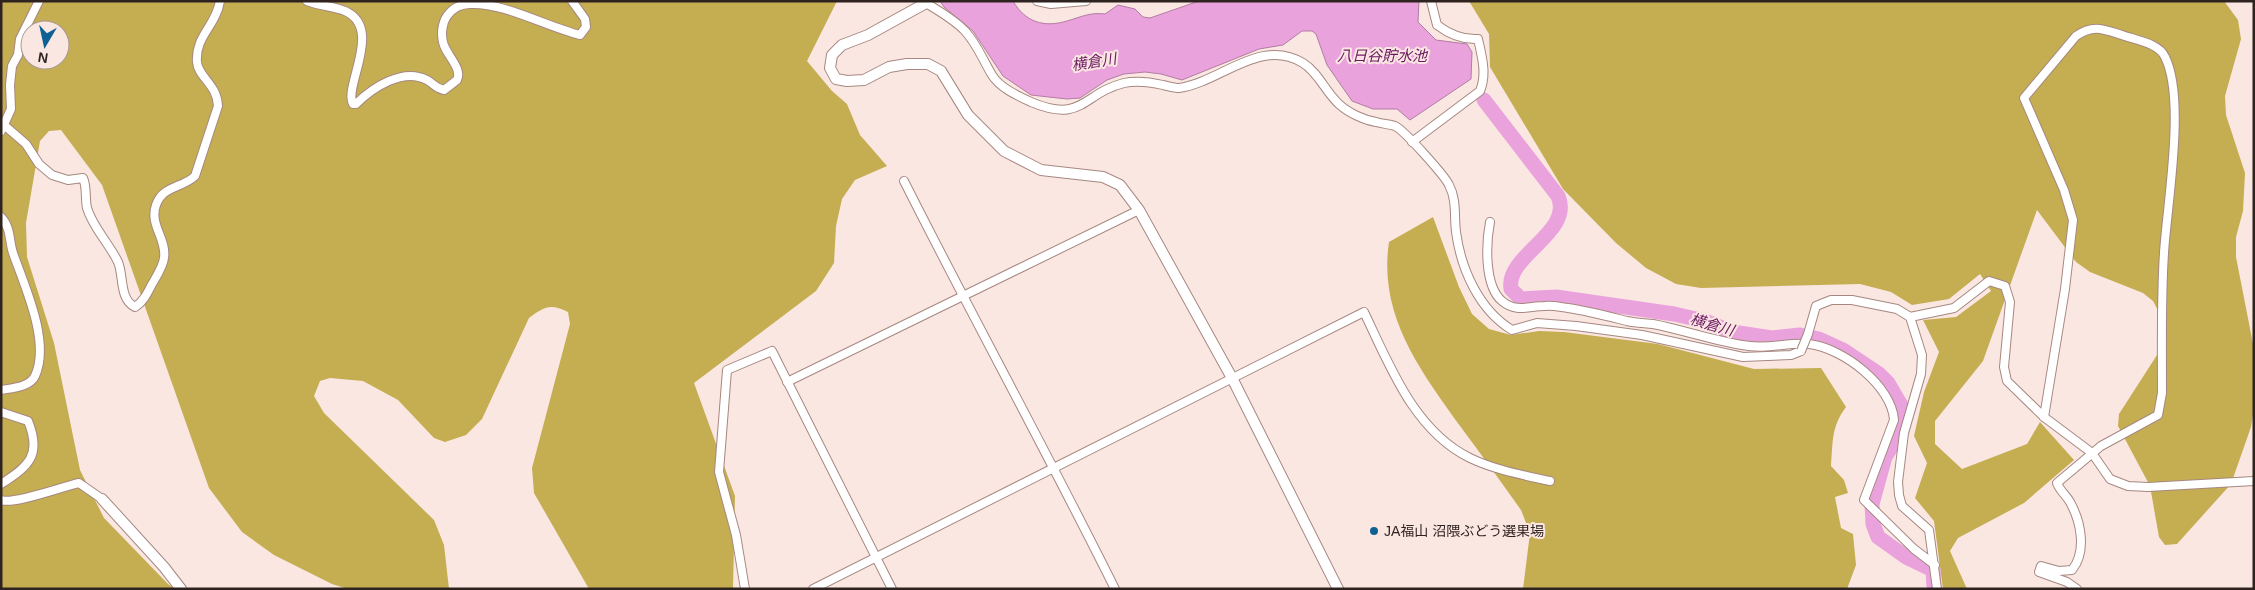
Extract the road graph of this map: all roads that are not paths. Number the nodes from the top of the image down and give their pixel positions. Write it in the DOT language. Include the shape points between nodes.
graph roads {
  1 [pos="39,1"];
  2 [pos="220,1"];
  3 [pos="307,1"];
  4 [pos="572,1"];
  5 [pos="1037,1"];
  6 [pos="1086,1"];
  7 [pos="1431,1"];
  8 [pos="925,2"];
  9 [pos="1055,3"];
  10 [pos="3,128"];
  11 [pos="1412,142"];
  12 [pos="904,181"];
  13 [pos="1139,210"];
  14 [pos="1,217"];
  15 [pos="1490,222"];
  16 [pos="961,295"];
  17 [pos="1910,317"];
  18 [pos="1232,378"];
  19 [pos="787,382"];
  20 [pos="1,390"];
  21 [pos="1,412"];
  22 [pos="2044,417"];
  23 [pos="2092,453"];
  24 [pos="1054,466"];
  25 [pos="1550,481"];
  26 [pos="2254,482"];
  27 [pos="1,484"];
  28 [pos="102,498"];
  29 [pos="1,500"];
  30 [pos="876,558"];
  31 [pos="1935,565"];
  32 [pos="181,589"];
  33 [pos="746,589"];
  34 [pos="813,589"];
  35 [pos="892,589"];
  36 [pos="1116,589"];
  37 [pos="1338,589"];
  38 [pos="1937,589"];
  39 [pos="2077,589"];
  1 -- 10 [label="street" via="20,39 18,55 12,66 11,109"];
  2 -- 10 [label="street" via="214,21 197,46 197,63 218,96 218,106 196,176 168,189 156,204 154,224 164,257 141,303 135,306 126,297 118,262 88,210 83,178 68,180 52,175 39,164 26,144"];
  3 -- 4 [label="street" via="345,11 355,19 362,46 350,100 356,104 394,79 416,77 444,90 457,80 458,72 442,40 445,19 452,10 469,4 486,5 580,35 586,26 585,18"];
  5 -- 9 [label="street"];
  6 -- 9 [label="street"];
  7 -- 11 [label="street" via="1437,25 1467,40 1478,39 1484,64 1483,83 1480,91"];
  8 -- 11 [label="street" via="964,29 1000,84 1032,102 1061,111 1074,109 1122,83 1147,81 1178,88 1251,59 1276,53 1304,64 1341,106 1358,116 1398,127"];
  8 -- 13 [label="street" via="868,35 842,45 832,56 830,68 836,79 847,82 864,80 889,67 928,64 941,71 968,115 1004,151 1041,170 1103,177 1120,185"];
  11 -- 17 [label="street, bridge" via="1449,184 1462,264 1485,306 1512,330 1537,323 1576,326 1642,335 1743,357 1791,355 1801,351 1816,306 1824,301 1852,300 1897,309"];
  12 -- 16 [label="street"];
  13 -- 16 [label="street"];
  13 -- 18 [label="street"];
  14 -- 20 [label="street" via="6,222 12,252 30,296 39,355 35,376 27,384"];
  15 -- 31 [label="street" via="1488,273 1496,296 1516,309 1546,305 1570,308 1743,346 1766,348 1794,343 1813,344 1865,370 1893,407 1894,420 1864,500"];
  16 -- 19 [label="street"];
  16 -- 24 [label="street"];
  17 -- 22 [label="street" via="1954,308 1989,281 2006,286 2010,302 2004,367 2007,380"];
  17 -- 31 [label="street" via="1922,355 1921,374 1904,433 1899,495 1902,506 1929,530"];
  18 -- 24 [label="street"];
  18 -- 25 [label="street" via="1364,312 1390,366 1415,409 1432,430 1452,447 1491,467"];
  18 -- 37 [label="street"];
  19 -- 30 [label="street"];
  19 -- 33 [label="street" via="772,351 727,370 719,472"];
  21 -- 27 [label="street" via="28,421 34,436 34,449 27,464"];
  22 -- 23 [label="street"];
  22 -- 23 [label="street" via="2073,220 2064,190 2024,98 2076,36 2094,28 2161,50 2169,68 2174,132 2164,253 2160,410 2158,415"];
  23 -- 26 [label="street" via="2110,479 2128,486"];
  23 -- 39 [label="street" via="2057,483 2077,519 2079,562 2072,570 2058,571 2041,566 2039,572"];
  24 -- 30 [label="street"];
  24 -- 36 [label="street"];
  28 -- 29 [label="street" via="79,484 11,502"];
  28 -- 32 [label="street"];
  30 -- 34 [label="street"];
  30 -- 35 [label="street"];
  31 -- 38 [label="street"];
}
